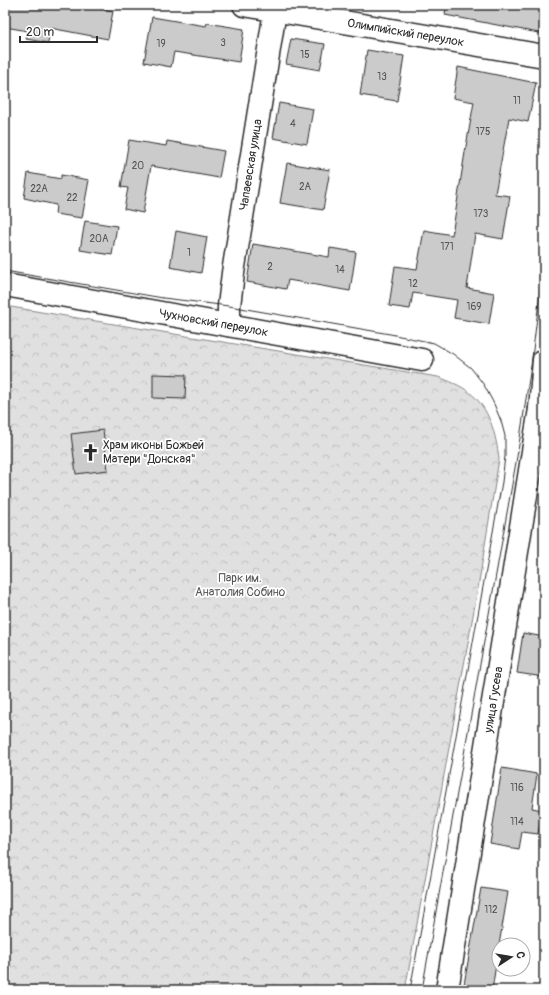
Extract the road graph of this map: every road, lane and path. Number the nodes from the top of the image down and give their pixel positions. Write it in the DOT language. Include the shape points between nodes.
graph roads {
  1 [pos="244,5"];
  2 [pos="276,8"];
  3 [pos="544,56"];
  4 [pos="5,285"];
  5 [pos="229,325"];
  6 [pos="422,360"];
  7 [pos="544,367"];
  8 [pos="542,405"];
  9 [pos="446,990"];
  1 -- 2 [label="street, Олимпийский переулок"];
  2 -- 3 [label="street, Олимпийский переулок"];
  2 -- 5 [label="street, Чапаевская улица" via="233,273"];
  4 -- 5 [label="street, Чухновский переулок"];
  5 -- 6 [label="street, Чухновский переулок"];
  7 -- 8 [label="street, улица Гусева"];
  8 -- 9 [label="street, улица Гусева"];
}
